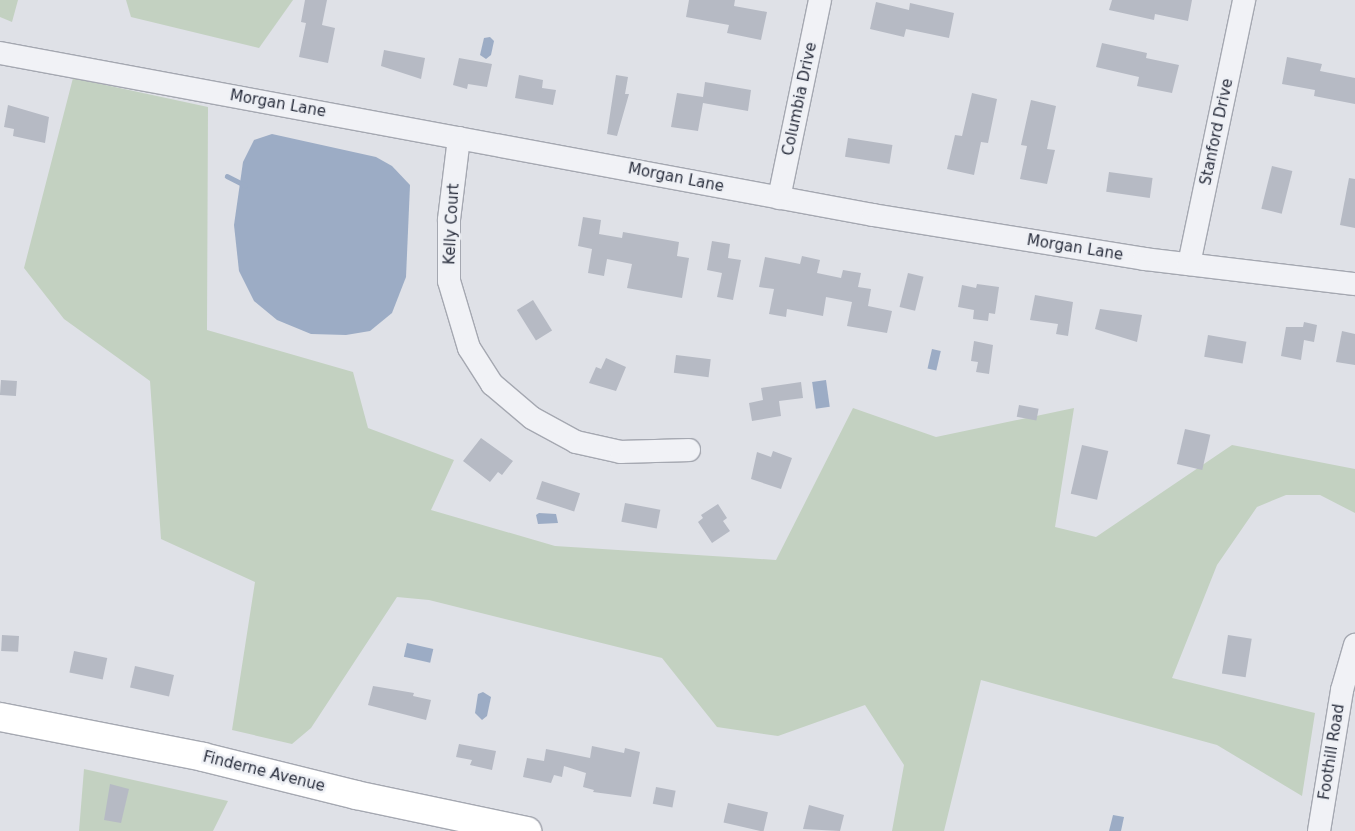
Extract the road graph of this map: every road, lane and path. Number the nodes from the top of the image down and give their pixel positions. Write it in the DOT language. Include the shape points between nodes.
graph roads {
  1 [pos="820,0"];
  2 [pos="1244,0"];
  3 [pos="0,53"];
  4 [pos="459,138"];
  5 [pos="779,198"];
  6 [pos="1189,264"];
  7 [pos="1355,284"];
  8 [pos="689,450"];
  9 [pos="1355,645"];
  10 [pos="0,717"];
  11 [pos="471,825"];
  12 [pos="527,831"];
  13 [pos="1319,831"];
  1 -- 5 [label="street, Columbia Drive"];
  2 -- 6 [label="street, Stanford Drive"];
  3 -- 4 [label="street, Morgan Lane"];
  4 -- 5 [label="street, Morgan Lane"];
  4 -- 8 [label="street, Kelly Court" via="449,220 449,281 469,348 492,384 532,418 576,442 621,452"];
  5 -- 6 [label="street, Morgan Lane"];
  6 -- 7 [label="street, Morgan Lane"];
  9 -- 13 [label="street, Foothill Road" via="1342,690"];
  10 -- 11 [label="main road, Finderne Avenue" via="238,765"];
  11 -- 12 [label="main road, Finderne Avenue"];
}
